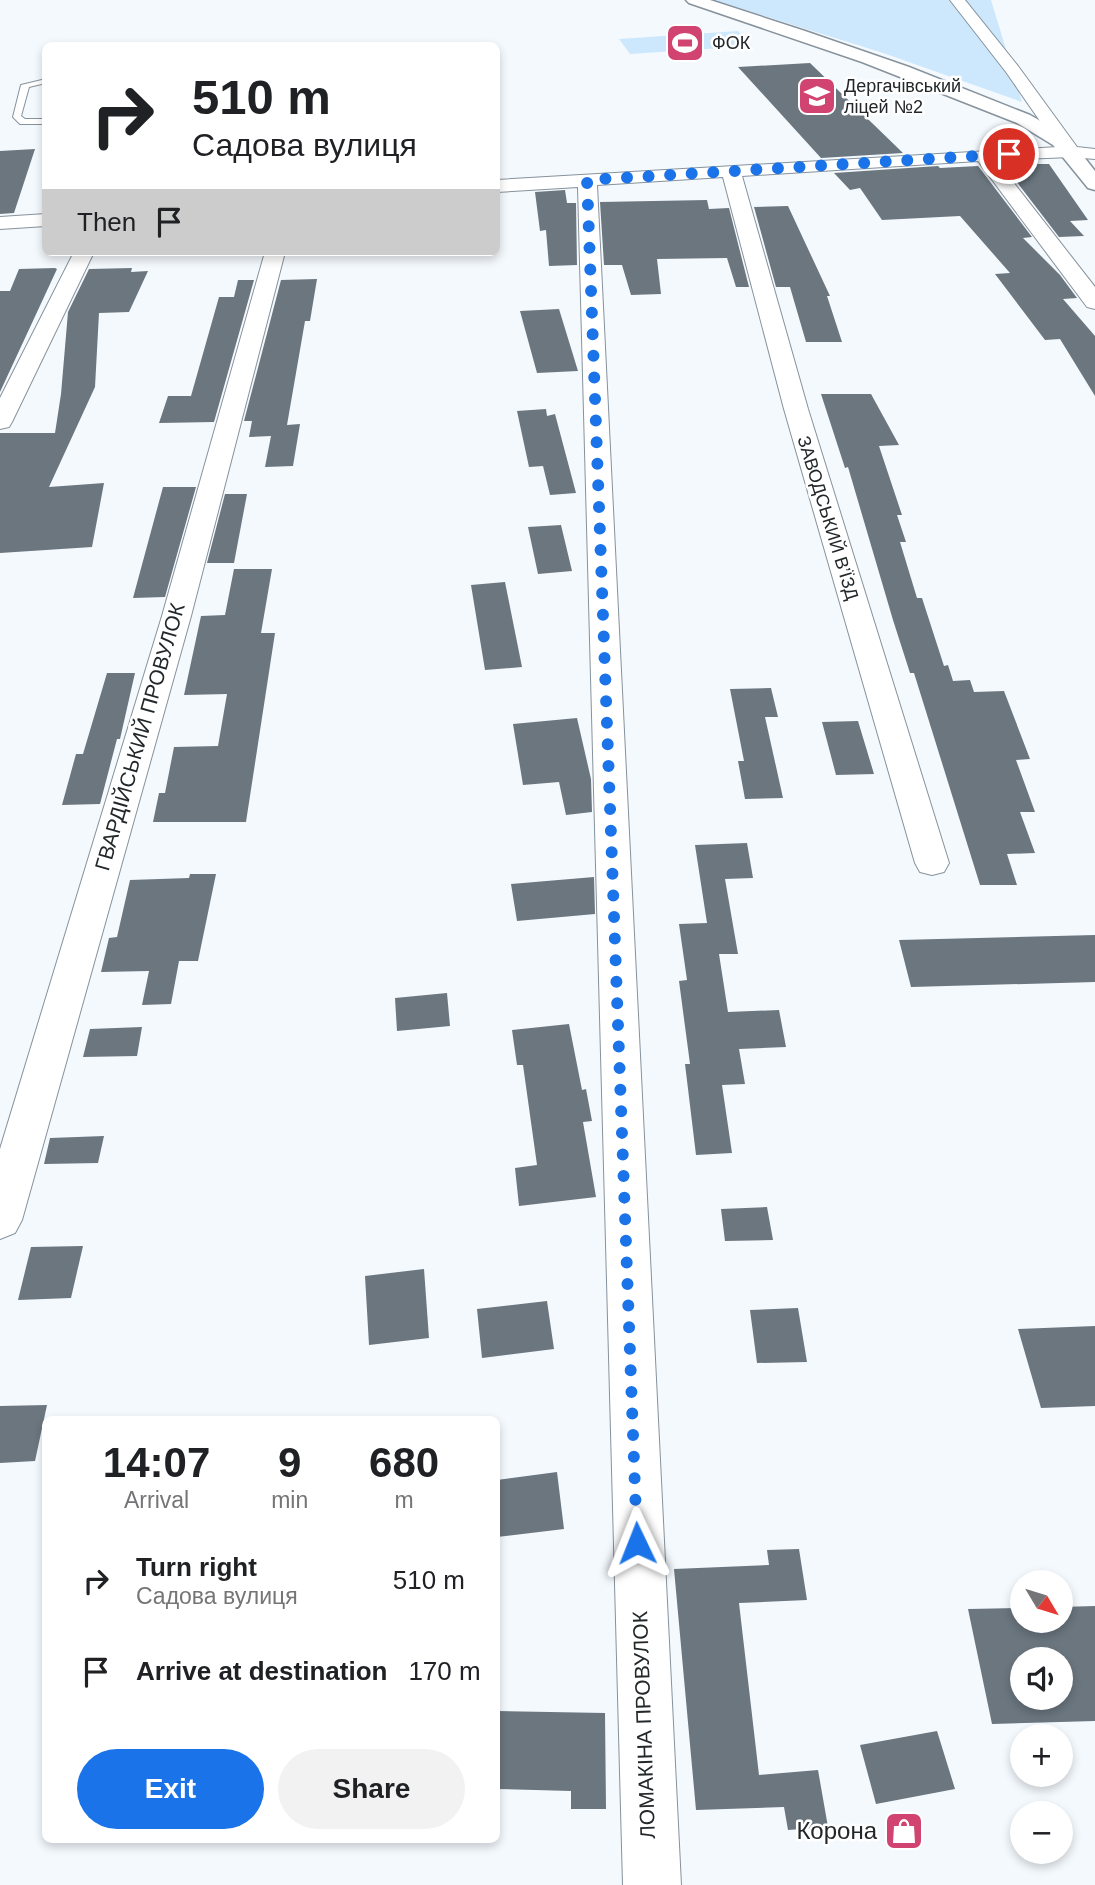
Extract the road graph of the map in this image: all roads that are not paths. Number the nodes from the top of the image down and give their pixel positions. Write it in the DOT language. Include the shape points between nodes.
graph roads {
  1 [pos="694,0"];
  2 [pos="957,0"];
  3 [pos="42,82"];
  4 [pos="42,121"];
  5 [pos="1071,152"];
  6 [pos="1095,154"];
  7 [pos="983,155"];
  8 [pos="731,171"];
  9 [pos="587,180"];
  10 [pos="1095,184"];
  11 [pos="500,186"];
  12 [pos="42,220"];
  13 [pos="0,223"];
  14 [pos="82,256"];
  15 [pos="274,256"];
  16 [pos="1095,302"];
  17 [pos="0,422"];
  18 [pos="932,863"];
  19 [pos="0,1220"];
  20 [pos="652,1885"];
  1 -- 5 [label="street" via="926,79 1032,124"];
  2 -- 5 [label="street"];
  3 -- 4 [label="lane" via="25,85 18,117 23,122"];
  5 -- 6 [label="street"];
  5 -- 7 [label="street"];
  5 -- 10 [label="street"];
  7 -- 8 [label="street"];
  7 -- 16 [label="street"];
  8 -- 9 [label="street"];
  8 -- 18 [label="street, ЗАВОДСЬКИЙ В’ЇЗД" via="796,409"];
  9 -- 11 [label="street"];
  9 -- 20 [label="street, ЛОМАКІНА ПРОВУЛОК"];
  12 -- 13 [label="street"];
  14 -- 17 [label="street"];
  15 -- 19 [label="street, ГВАРДІЙСЬКИЙ ПРОВУЛОК" via="195,547"];
}
